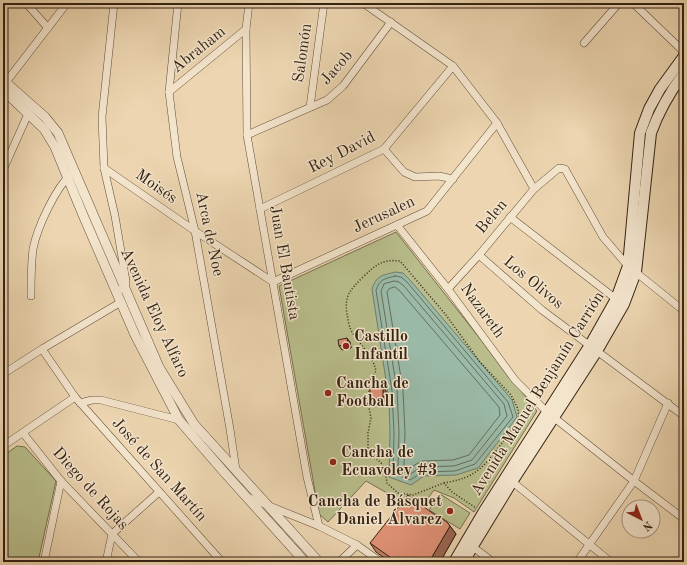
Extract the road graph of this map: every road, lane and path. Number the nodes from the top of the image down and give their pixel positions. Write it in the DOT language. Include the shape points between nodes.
graph roads {
  1 [pos="26,3"];
  2 [pos="68,3"];
  3 [pos="114,3"];
  4 [pos="178,3"];
  5 [pos="249,3"];
  6 [pos="324,3"];
  7 [pos="363,3"];
  8 [pos="620,3"];
  9 [pos="633,3"];
  10 [pos="391,22"];
  11 [pos="48,28"];
  12 [pos="246,29"];
  13 [pos="584,43"];
  14 [pos="684,52"];
  15 [pos="684,56"];
  16 [pos="453,66"];
  17 [pos="684,73"];
  18 [pos="4,85"];
  19 [pos="169,92"];
  20 [pos="310,107"];
  21 [pos="28,114"];
  22 [pos="497,123"];
  23 [pos="247,135"];
  24 [pos="384,149"];
  25 [pos="104,168"];
  26 [pos="3,170"];
  27 [pos="71,174"];
  28 [pos="453,179"];
  29 [pos="534,189"];
  30 [pos="260,209"];
  31 [pos="510,217"];
  32 [pos="397,225"];
  33 [pos="195,231"];
  34 [pos="479,255"];
  35 [pos="632,269"];
  36 [pos="273,282"];
  37 [pos="120,289"];
  38 [pos="448,289"];
  39 [pos="31,296"];
  40 [pos="616,299"];
  41 [pos="121,302"];
  42 [pos="684,312"];
  43 [pos="593,348"];
  44 [pos="42,349"];
  45 [pos="3,374"];
  46 [pos="75,397"];
  47 [pos="80,403"];
  48 [pos="668,403"];
  49 [pos="551,415"];
  50 [pos="684,416"];
  51 [pos="179,420"];
  52 [pos="23,433"];
  53 [pos="3,446"];
  54 [pos="236,470"];
  55 [pos="509,479"];
  56 [pos="61,481"];
  57 [pos="634,482"];
  58 [pos="444,483"];
  59 [pos="159,492"];
  60 [pos="247,497"];
  61 [pos="266,504"];
  62 [pos="484,511"];
  63 [pos="684,519"];
  64 [pos="318,526"];
  65 [pos="112,534"];
  66 [pos="469,544"];
  67 [pos="590,544"];
  68 [pos="357,545"];
  69 [pos="44,562"];
  70 [pos="106,562"];
  71 [pos="138,562"];
  72 [pos="222,562"];
  73 [pos="305,562"];
  74 [pos="319,562"];
  75 [pos="339,562"];
  76 [pos="381,562"];
  77 [pos="454,562"];
  78 [pos="464,562"];
  79 [pos="493,562"];
  80 [pos="577,562"];
  81 [pos="611,562"];
  1 -- 11 [label="street"];
  2 -- 11 [label="street"];
  3 -- 25 [label="street" via="102,117"];
  4 -- 19 [label="street, Arca de Noe"];
  5 -- 12 [label="street, Juan El Bautista"];
  6 -- 20 [label="street, Salomón"];
  7 -- 10 [label="street"];
  8 -- 13 [label="street"];
  9 -- 14 [label="street"];
  10 -- 16 [label="street"];
  10 -- 20 [label="street, Jacob" via="343,86 327,100"];
  11 -- 18 [label="street"];
  12 -- 19 [label="street, Abraham"];
  12 -- 23 [label="street, Juan El Bautista"];
  15 -- 35 [label="main road, Avenida Manuel Benjamín Carrión" via="660,89 640,133"];
  16 -- 22 [label="street"];
  16 -- 24 [label="street, Rey David"];
  17 -- 35 [label="main road, Avenida Manuel Benjamín Carrión" via="668,95 651,133"];
  18 -- 21 [label="street, Avenida Eloy Alfaro"];
  18 -- 27 [label="street, Avenida Eloy Alfaro" via="46,117 58,133"];
  19 -- 33 [label="street, Arca de Noe" via="177,157"];
  20 -- 23 [label="street, Jacob"];
  21 -- 26 [label="street"];
  21 -- 27 [label="street, Avenida Eloy Alfaro" via="44,129"];
  22 -- 28 [label="street, Jerusalen"];
  22 -- 29 [label="street"];
  23 -- 30 [label="street, Juan El Bautista"];
  24 -- 28 [label="street" via="404,172 415,177 439,176"];
  24 -- 30 [label="street, Rey David"];
  25 -- 33 [label="street, Moisés"];
  25 -- 37 [label="street" via="126,281 126,285"];
  27 -- 37 [label="street, Avenida Eloy Alfaro" via="83,215"];
  27 -- 39 [label="street" via="58,190 38,233 32,265"];
  28 -- 32 [label="street, Jerusalen" via="427,211"];
  29 -- 31 [label="street, Belen"];
  29 -- 35 [label="street, Belen" via="559,168 565,169 603,237"];
  30 -- 36 [label="street, Juan El Bautista"];
  31 -- 34 [label="street, Belen"];
  31 -- 40 [label="street"];
  32 -- 36 [label="street, Jerusalen"];
  32 -- 38 [label="street, Nazareth"];
  33 -- 36 [label="street, Moisés"];
  33 -- 54 [label="street, Arca de Noe"];
  34 -- 38 [label="street, Belen"];
  34 -- 43 [label="street, Los Olivos" via="542,310"];
  35 -- 40 [label="main road, Avenida Manuel Benjamín Carrión"];
  35 -- 42 [label="street"];
  35 -- 43 [label="main road, Avenida Manuel Benjamín Carrión" via="624,304"];
  36 -- 64 [label="street, Juan El Bautista"];
  37 -- 41 [label="street, Avenida Eloy Alfaro"];
  37 -- 54 [label="street, Avenida Eloy Alfaro" via="160,367 194,424"];
  38 -- 49 [label="street, Nazareth" via="515,380"];
  40 -- 43 [label="main road, Avenida Manuel Benjamín Carrión"];
  41 -- 44 [label="street"];
  41 -- 51 [label="street, Avenida Eloy Alfaro" via="135,336"];
  43 -- 48 [label="street, Los Olivos"];
  43 -- 49 [label="main road, Avenida Manuel Benjamín Carrión"];
  44 -- 45 [label="street"];
  44 -- 46 [label="street, José de San Martín"];
  46 -- 47 [label="street, José de San Martín"];
  46 -- 52 [label="street"];
  47 -- 51 [label="street" via="100,400"];
  47 -- 59 [label="street, José de San Martín"];
  48 -- 50 [label="street, Los Olivos"];
  48 -- 57 [label="street"];
  49 -- 55 [label="main road, Avenida Manuel Benjamín Carrión"];
  49 -- 57 [label="street, Nazareth"];
  51 -- 60 [label="street, Avenida Eloy Alfaro"];
  52 -- 53 [label="street"];
  52 -- 56 [label="street, Diego de Rojas"];
  54 -- 61 [label="street, Avenida Eloy Alfaro"];
  55 -- 62 [label="main road, Avenida Manuel Benjamín Carrión"];
  55 -- 66 [label="main road, Avenida Manuel Benjamín Carrión"];
  55 -- 67 [label="street"];
  56 -- 65 [label="street, Diego de Rojas"];
  56 -- 69 [label="street"];
  57 -- 63 [label="street, Nazareth"];
  57 -- 67 [label="street"];
  58 -- 58 [label="path" via="413,495 398,493 387,482 382,464 368,450 371,418 369,383 376,371 367,350 351,331 345,304 347,295 356,284 377,264 389,260 400,261 422,286 480,362 511,395 518,409 519,420 484,465 474,474"];
  58 -- 62 [label="path" via="452,492"];
  59 -- 65 [label="street"];
  59 -- 72 [label="street, José de San Martín"];
  60 -- 61 [label="street"];
  60 -- 73 [label="street, Avenida Eloy Alfaro"];
  61 -- 64 [label="street"];
  61 -- 74 [label="street, Avenida Eloy Alfaro"];
  62 -- 66 [label="main road, Avenida Manuel Benjamín Carrión"];
  64 -- 68 [label="street"];
  65 -- 70 [label="street"];
  65 -- 71 [label="street, Diego de Rojas"];
  66 -- 77 [label="main road, Avenida Manuel Benjamín Carrión"];
  66 -- 78 [label="main road, Avenida Manuel Benjamín Carrión"];
  66 -- 79 [label="street"];
  67 -- 80 [label="street"];
  67 -- 81 [label="street"];
  68 -- 75 [label="street"];
  68 -- 76 [label="street"];
}
